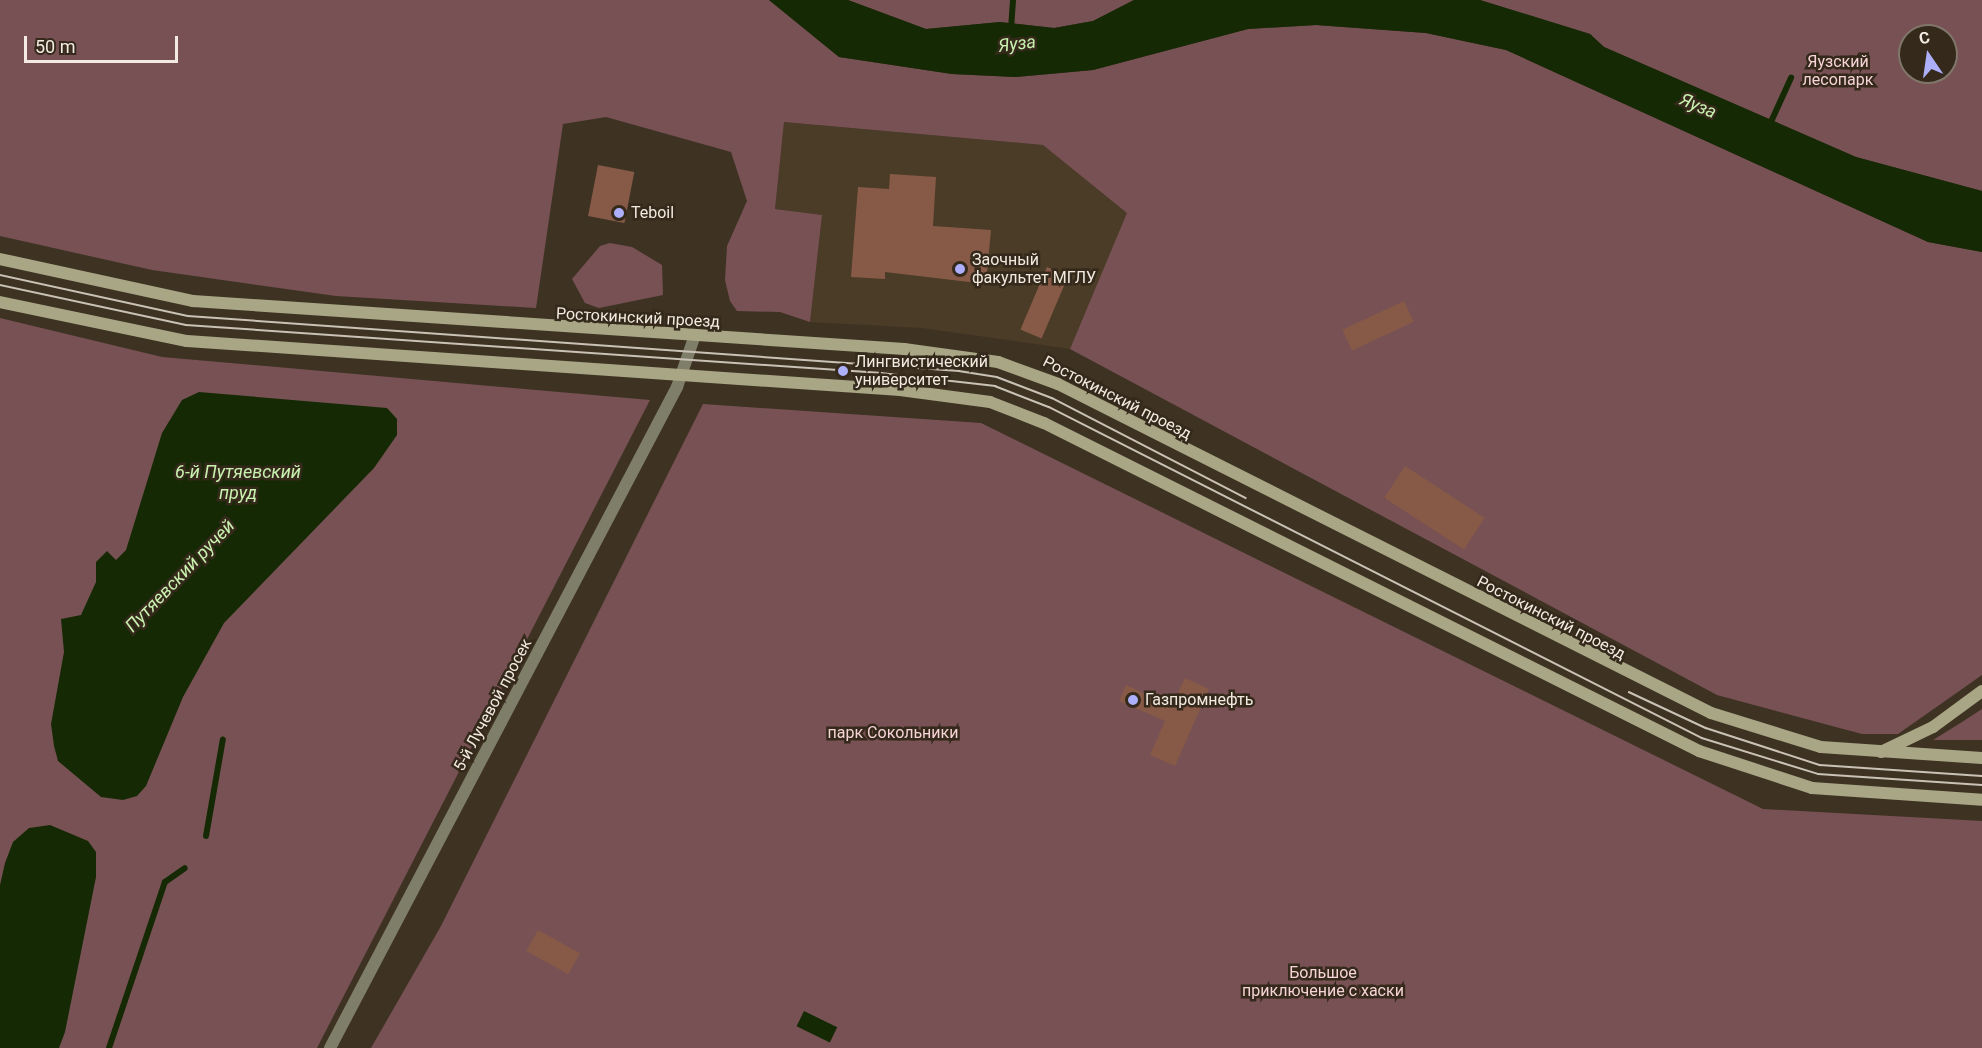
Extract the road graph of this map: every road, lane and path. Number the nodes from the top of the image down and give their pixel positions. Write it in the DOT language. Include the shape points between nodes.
graph roads {
  1 [pos="0,259"];
  2 [pos="0,302"];
  3 [pos="694,338"];
  4 [pos="681,376"];
  5 [pos="1982,691"];
  6 [pos="1879,753"];
  7 [pos="1982,758"];
  8 [pos="1982,800"];
  9 [pos="330,1048"];
  1 -- 3 [label="main road, Ростокинский проезд" via="193,301"];
  2 -- 4 [label="main road" via="187,341"];
  3 -- 4 [label="street, 5-й Лучевой просек"];
  3 -- 6 [label="main road, Ростокинский проезд" via="964,355 1027,372 1711,713 1775,736"];
  4 -- 8 [label="main road" via="900,390 1006,407 1699,751 1812,788"];
  4 -- 9 [label="street, 5-й Лучевой просек"];
  5 -- 6 [label="main road" via="1933,727"];
  6 -- 7 [label="main road, Ростокинский проезд"];
}
